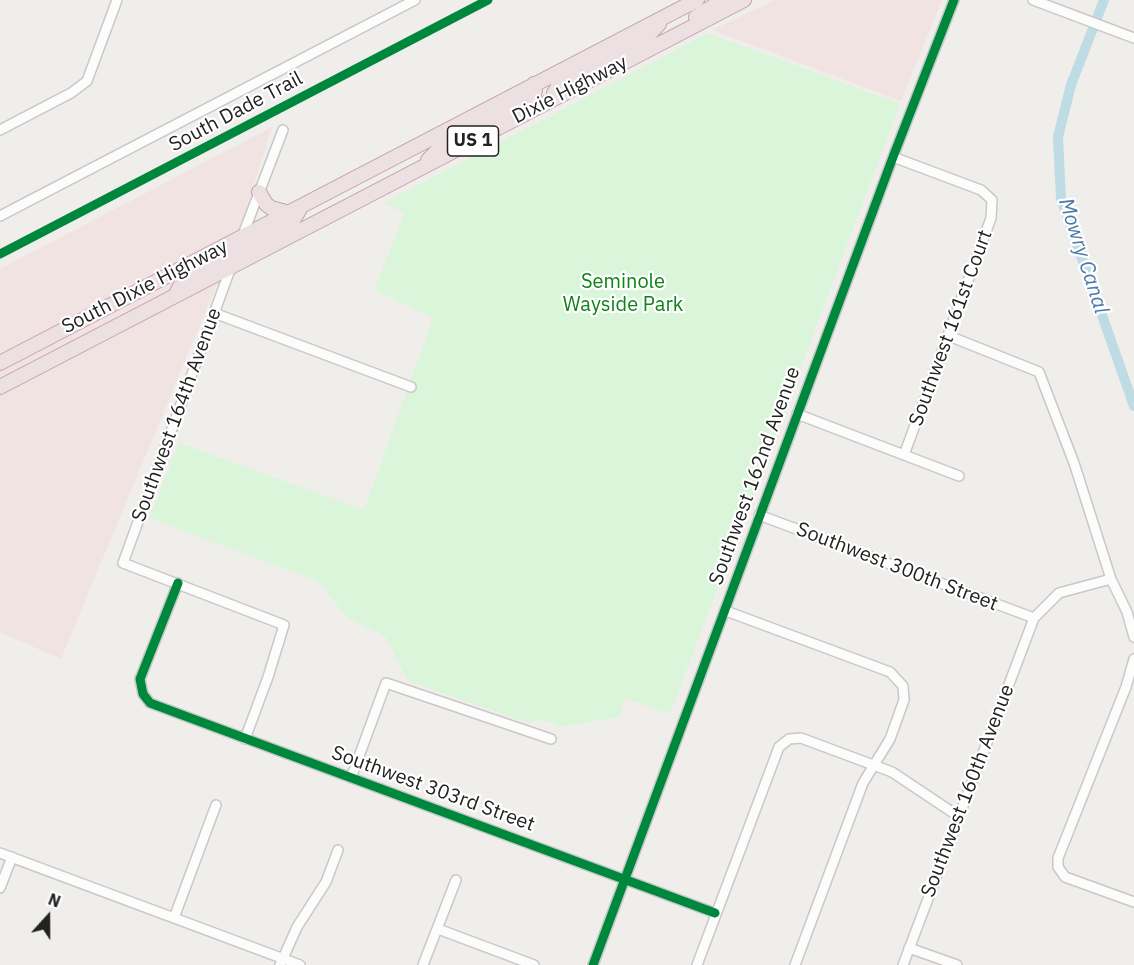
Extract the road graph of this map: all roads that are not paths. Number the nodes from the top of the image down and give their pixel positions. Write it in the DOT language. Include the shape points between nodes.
graph roads {
  1 [pos="117,0"];
  2 [pos="415,0"];
  3 [pos="697,0"];
  4 [pos="723,0"];
  5 [pos="744,0"];
  6 [pos="954,0"];
  7 [pos="1033,0"];
  8 [pos="667,16"];
  9 [pos="677,35"];
  10 [pos="1134,38"];
  11 [pos="534,84"];
  12 [pos="555,98"];
  13 [pos="0,130"];
  14 [pos="283,130"];
  15 [pos="892,157"];
  16 [pos="418,170"];
  17 [pos="341,185"];
  18 [pos="259,192"];
  19 [pos="295,210"];
  20 [pos="0,216"];
  21 [pos="242,237"];
  22 [pos="269,247"];
  23 [pos="231,267"];
  24 [pos="176,294"];
  25 [pos="214,313"];
  26 [pos="949,336"];
  27 [pos="0,363"];
  28 [pos="0,387"];
  29 [pos="411,387"];
  30 [pos="797,414"];
  31 [pos="904,455"];
  32 [pos="959,476"];
  33 [pos="759,515"];
  34 [pos="1111,579"];
  35 [pos="178,584"];
  36 [pos="726,611"];
  37 [pos="1034,618"];
  38 [pos="1134,637"];
  39 [pos="1134,659"];
  40 [pos="1130,689"];
  41 [pos="245,739"];
  42 [pos="551,739"];
  43 [pos="874,765"];
  44 [pos="351,778"];
  45 [pos="216,805"];
  46 [pos="958,816"];
  47 [pos="338,850"];
  48 [pos="0,853"];
  49 [pos="12,857"];
  50 [pos="625,879"];
  51 [pos="456,880"];
  52 [pos="0,888"];
  53 [pos="1134,902"];
  54 [pos="715,913"];
  55 [pos="174,918"];
  56 [pos="438,929"];
  57 [pos="909,948"];
  58 [pos="281,962"];
  59 [pos="300,965"];
  60 [pos="423,965"];
  61 [pos="534,965"];
  62 [pos="593,965"];
  63 [pos="697,965"];
  64 [pos="795,965"];
  65 [pos="903,965"];
  66 [pos="957,965"];
  1 -- 13 [label="street" via="87,81 72,93"];
  2 -- 20 [label="street"];
  3 -- 8 [label="highway, Dixie Highway / US 1"];
  4 -- 9 [label="highway" via="700,12"];
  5 -- 9 [label="highway, Dixie Highway / US 1"];
  6 -- 15 [label="street, Southwest 162nd Avenue"];
  7 -- 10 [label="street"];
  8 -- 11 [label="highway, Dixie Highway / US 1"];
  8 -- 12 [label="highway" via="644,40 560,83"];
  9 -- 12 [label="highway, Dixie Highway / US 1"];
  11 -- 16 [label="highway" via="532,97 442,146"];
  11 -- 17 [label="highway, Dixie Highway / US 1"];
  12 -- 16 [label="highway, Dixie Highway / US 1"];
  14 -- 18 [label="street"];
  15 -- 26 [label="street, Southwest 161st Court" via="981,190 992,200 991,218"];
  15 -- 30 [label="street, Southwest 162nd Avenue"];
  16 -- 22 [label="highway, Dixie Highway / US 1"];
  17 -- 19 [label="highway, South Dixie Highway / US 1"];
  18 -- 19 [label="highway" via="271,208"];
  18 -- 21 [label="street"];
  19 -- 21 [label="highway, South Dixie Highway / US 1"];
  19 -- 23 [label="highway" via="291,224 240,251"];
  21 -- 24 [label="highway" via="231,250 184,279"];
  21 -- 27 [label="highway, South Dixie Highway / US 1"];
  22 -- 23 [label="highway, South Dixie Highway / US 1"];
  23 -- 24 [label="highway, South Dixie Highway / US 1"];
  23 -- 25 [label="street, Southwest 164th Avenue"];
  24 -- 28 [label="highway, US 1"];
  25 -- 29 [label="street"];
  25 -- 35 [label="street, Southwest 164th Avenue" via="123,563"];
  26 -- 31 [label="street, Southwest 161st Court"];
  26 -- 34 [label="street" via="1039,372 1074,463"];
  30 -- 31 [label="street"];
  30 -- 33 [label="street, Southwest 162nd Avenue"];
  31 -- 32 [label="street"];
  33 -- 36 [label="street, Southwest 162nd Avenue"];
  33 -- 37 [label="street, Southwest 300th Street"];
  34 -- 37 [label="street" via="1059,593"];
  34 -- 38 [label="street"];
  35 -- 41 [label="street, Southwest 303rd Street" via="141,679 143,694 150,703"];
  35 -- 41 [label="street" via="284,625"];
  36 -- 43 [label="street" via="890,672 903,687 904,699"];
  36 -- 50 [label="street, Southwest 162nd Avenue"];
  37 -- 46 [label="street, Southwest 160th Avenue"];
  39 -- 40 [label="street"];
  40 -- 53 [label="street" via="1058,858 1058,867 1065,877"];
  41 -- 44 [label="street, Southwest 303rd Street"];
  42 -- 44 [label="street" via="386,683"];
  43 -- 46 [label="street" via="892,772"];
  43 -- 54 [label="street" via="801,738 789,739 779,747"];
  43 -- 64 [label="street" via="863,783"];
  44 -- 50 [label="street, Southwest 303rd Street"];
  45 -- 55 [label="street"];
  46 -- 57 [label="street, Southwest 160th Avenue"];
  47 -- 58 [label="street" via="326,882 297,927"];
  48 -- 49 [label="street"];
  49 -- 52 [label="street"];
  49 -- 55 [label="street"];
  50 -- 54 [label="street, Southwest 303rd Street"];
  50 -- 62 [label="street, Southwest 162nd Avenue"];
  51 -- 56 [label="street"];
  54 -- 63 [label="street"];
  55 -- 58 [label="street"];
  56 -- 60 [label="street"];
  56 -- 61 [label="street"];
  57 -- 65 [label="street, Southwest 160th Avenue"];
  57 -- 66 [label="street"];
  58 -- 59 [label="street"];
}
